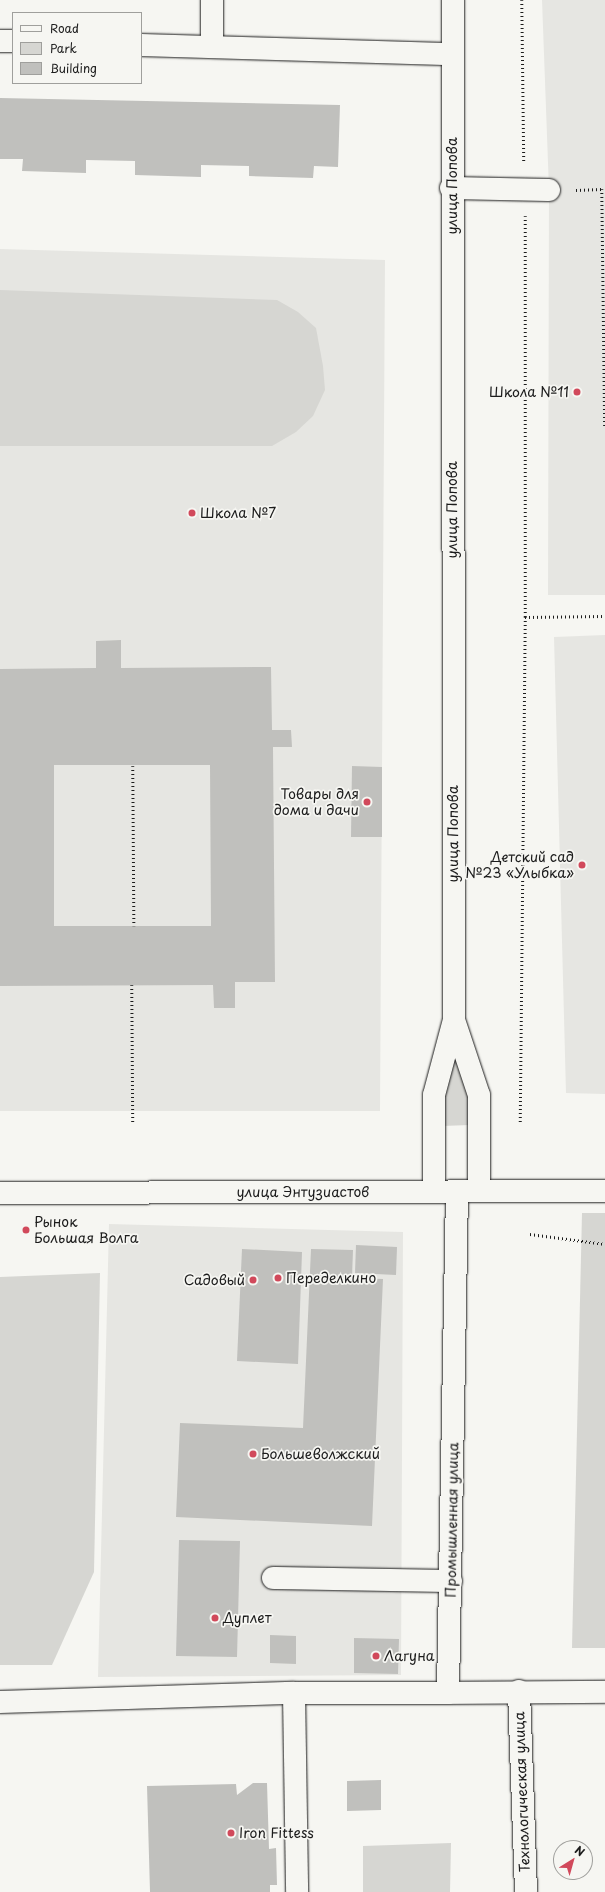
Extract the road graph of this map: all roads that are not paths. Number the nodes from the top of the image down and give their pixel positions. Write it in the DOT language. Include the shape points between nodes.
graph roads {
  1 [pos="212,0"];
  2 [pos="453,0"];
  3 [pos="0,41"];
  4 [pos="12,41"];
  5 [pos="142,45"];
  6 [pos="212,46"];
  7 [pos="453,54"];
  8 [pos="451,188"];
  9 [pos="549,190"];
  10 [pos="454,1020"];
  11 [pos="434,1191"];
  12 [pos="457,1191"];
  13 [pos="479,1191"];
  14 [pos="605,1191"];
  15 [pos="0,1194"];
  16 [pos="273,1578"];
  17 [pos="451,1581"];
  18 [pos="519,1691"];
  19 [pos="605,1692"];
  20 [pos="294,1693"];
  21 [pos="448,1693"];
  22 [pos="0,1702"];
  23 [pos="297,1892"];
  24 [pos="526,1892"];
  1 -- 6 [label="street"];
  2 -- 7 [label="street, улица Попова"];
  3 -- 4 [label="street"];
  5 -- 6 [label="street"];
  6 -- 7 [label="street"];
  7 -- 8 [label="street, улица Попова"];
  8 -- 9 [label="street"];
  8 -- 10 [label="street, улица Попова"];
  10 -- 11 [label="street, улица Попова" via="434,1095"];
  10 -- 13 [label="street, улица Попова" via="479,1095"];
  11 -- 12 [label="street, улица Энтузиастов"];
  11 -- 15 [label="street, улица Энтузиастов"];
  12 -- 13 [label="street, улица Энтузиастов"];
  12 -- 17 [label="street, Промышленная улица"];
  13 -- 14 [label="street, улица Энтузиастов"];
  16 -- 17 [label="street"];
  17 -- 21 [label="street, Промышленная улица"];
  18 -- 19 [label="street"];
  18 -- 21 [label="street"];
  18 -- 24 [label="street, Технологическая улица"];
  20 -- 21 [label="street"];
  20 -- 22 [label="street"];
  20 -- 23 [label="street"];
}
